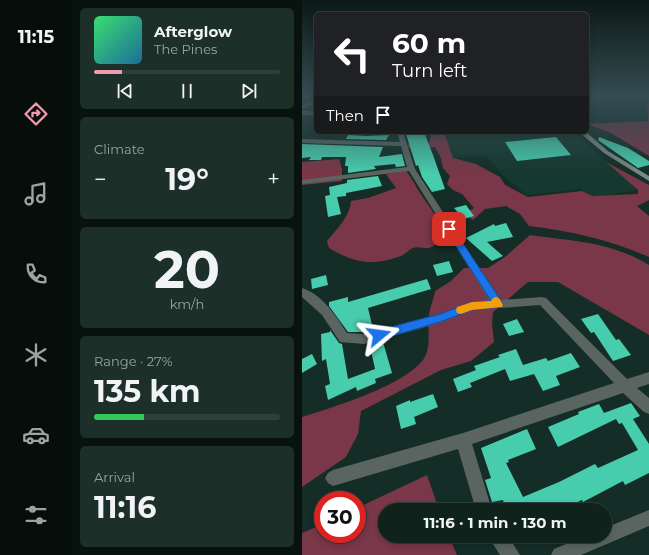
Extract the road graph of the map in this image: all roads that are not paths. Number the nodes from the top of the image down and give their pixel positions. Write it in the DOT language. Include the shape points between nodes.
graph roads {
  1 [pos="400,134"];
  2 [pos="584,134"];
  3 [pos="302,141"];
  4 [pos="403,144"];
  5 [pos="411,168"];
  6 [pos="649,179"];
  7 [pos="302,182"];
  8 [pos="302,292"];
  9 [pos="498,305"];
  10 [pos="649,378"];
  11 [pos="624,385"];
  12 [pos="649,407"];
  13 [pos="463,440"];
  14 [pos="333,478"];
  15 [pos="482,503"];
  16 [pos="649,518"];
  17 [pos="502,543"];
  18 [pos="511,555"];
  19 [pos="560,555"];
  1 -- 4 [label="street"];
  2 -- 6 [label="main road" via="606,152"];
  3 -- 4 [label="street"];
  4 -- 5 [label="street"];
  5 -- 7 [label="street"];
  5 -- 9 [label="street"];
  8 -- 9 [label="street" via="317,301 329,314 344,338 364,339 440,318 472,306"];
  9 -- 11 [label="street" via="542,301"];
  10 -- 11 [label="street"];
  11 -- 12 [label="street"];
  11 -- 13 [label="street"];
  13 -- 14 [label="street"];
  13 -- 15 [label="street"];
  16 -- 19 [label="street"];
  17 -- 18 [label="street"];
}
